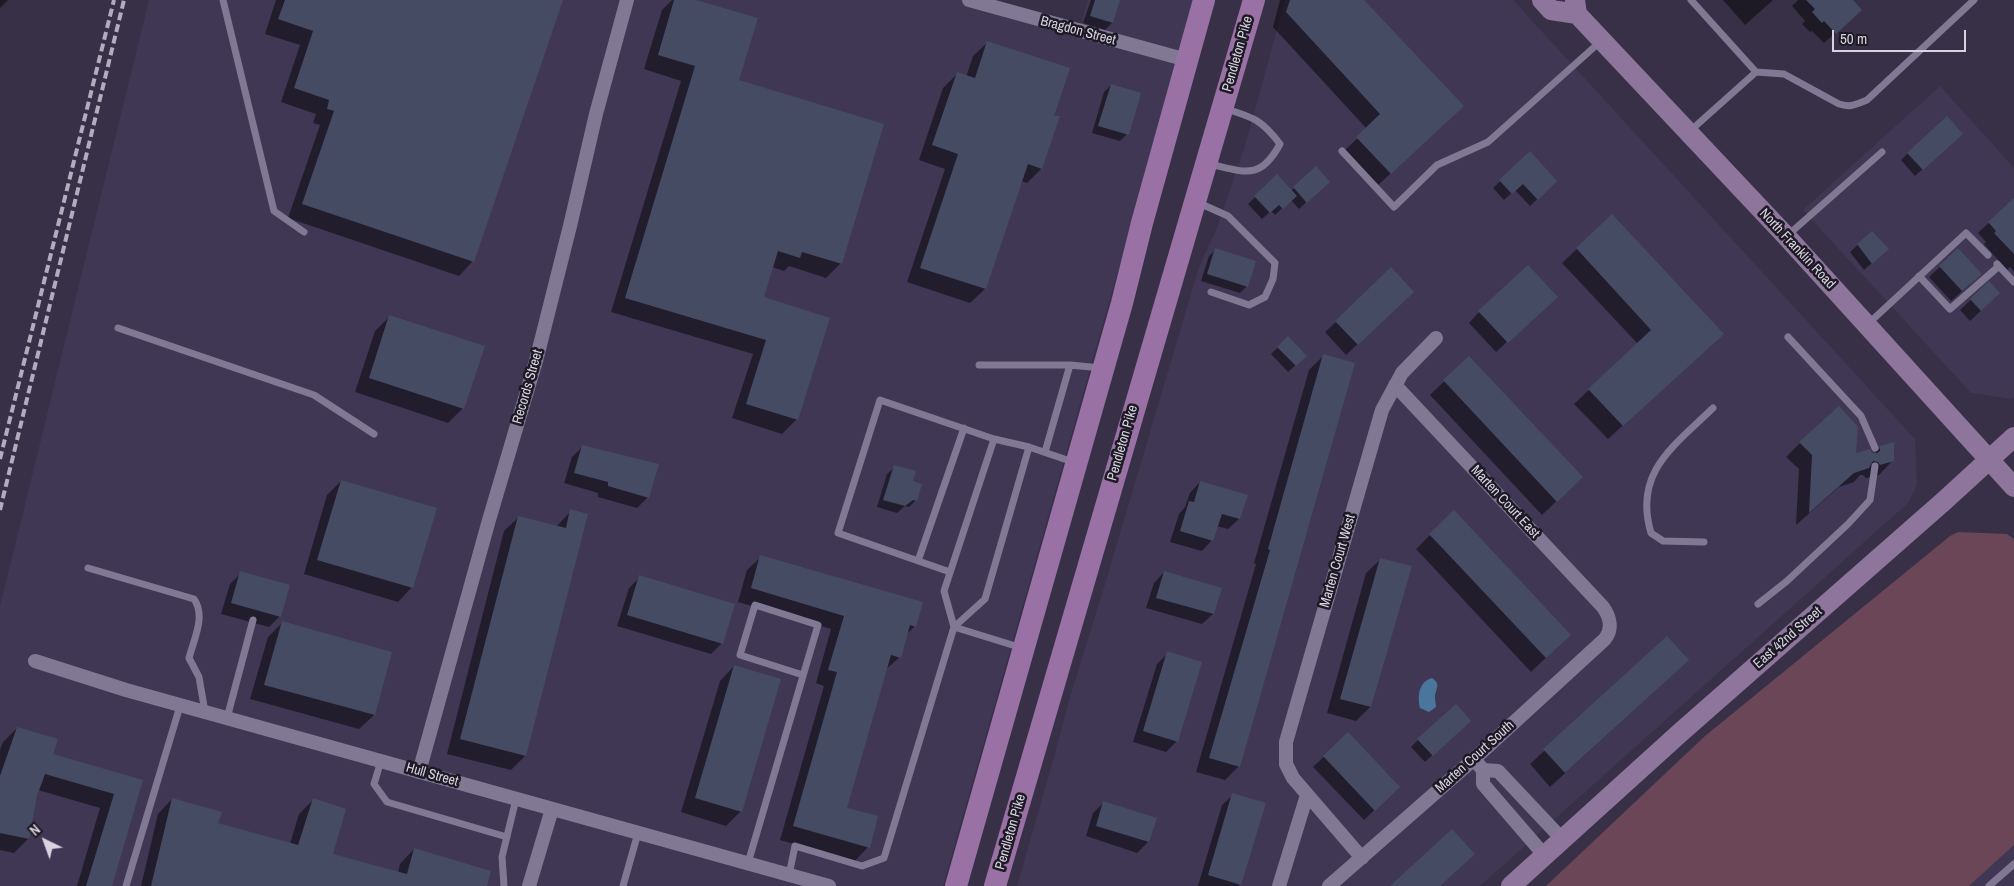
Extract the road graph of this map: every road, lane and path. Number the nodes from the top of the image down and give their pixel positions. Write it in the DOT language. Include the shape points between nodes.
graph roads {
  1 [pos="223,0"];
  2 [pos="627,0"];
  3 [pos="969,0"];
  4 [pos="1204,0"];
  5 [pos="1254,0"];
  6 [pos="1542,0"];
  7 [pos="1690,0"];
  8 [pos="1974,0"];
  9 [pos="1576,7"];
  10 [pos="1602,41"];
  11 [pos="1187,60"];
  12 [pos="1756,72"];
  13 [pos="1223,108"];
  14 [pos="1688,133"];
  15 [pos="1342,151"];
  16 [pos="1882,152"];
  17 [pos="1206,164"];
  18 [pos="1196,201"];
  19 [pos="304,232"];
  20 [pos="1786,236"];
  21 [pos="1988,255"];
  22 [pos="1919,276"];
  23 [pos="2014,282"];
  24 [pos="1211,292"];
  25 [pos="1866,324"];
  26 [pos="118,328"];
  27 [pos="1788,337"];
  28 [pos="1436,338"];
  29 [pos="979,365"];
  30 [pos="1070,365"];
  31 [pos="1104,368"];
  32 [pos="1395,385"];
  33 [pos="1714,408"];
  34 [pos="964,428"];
  35 [pos="374,434"];
  36 [pos="2014,437"];
  37 [pos="994,439"];
  38 [pos="1029,447"];
  39 [pos="1875,448"];
  40 [pos="1045,452"];
  41 [pos="1989,460"];
  42 [pos="1076,463"];
  43 [pos="1875,466"];
  44 [pos="2014,487"];
  45 [pos="1704,542"];
  46 [pos="918,561"];
  47 [pos="88,568"];
  48 [pos="950,572"];
  49 [pos="1758,604"];
  50 [pos="253,620"];
  51 [pos="1610,622"];
  52 [pos="954,627"];
  53 [pos="1024,649"];
  54 [pos="35,661"];
  55 [pos="803,675"];
  56 [pos="180,706"];
  57 [pos="205,712"];
  58 [pos="227,718"];
  59 [pos="1474,759"];
  60 [pos="381,761"];
  61 [pos="1483,770"];
  62 [pos="420,772"];
  63 [pos="1307,795"];
  64 [pos="516,799"];
  65 [pos="552,809"];
  66 [pos="638,833"];
  67 [pos="507,837"];
  68 [pos="1562,840"];
  69 [pos="1545,856"];
  70 [pos="1362,858"];
  71 [pos="748,863"];
  72 [pos="2014,864"];
  73 [pos="789,875"];
  74 [pos="824,885"];
  75 [pos="126,886"];
  76 [pos="504,886"];
  77 [pos="529,886"];
  78 [pos="623,886"];
  79 [pos="956,886"];
  80 [pos="995,886"];
  81 [pos="1279,886"];
  82 [pos="1329,886"];
  83 [pos="1511,886"];
  84 [pos="1989,886"];
  1 -- 19 [label="lane" via="274,211"];
  2 -- 62 [label="street, Records Street" via="536,361"];
  3 -- 11 [label="street, Bragdon Street"];
  4 -- 11 [label="main road"];
  5 -- 13 [label="main road, Pendleton Pike"];
  6 -- 9 [label="main road, North Franklin Road" via="1551,10"];
  7 -- 12 [label="lane"];
  8 -- 12 [label="lane" via="1860,104 1839,104 1778,72"];
  9 -- 10 [label="main road, North Franklin Road"];
  10 -- 14 [label="main road, North Franklin Road"];
  10 -- 15 [label="lane" via="1488,142 1437,165 1394,207"];
  11 -- 31 [label="main road"];
  12 -- 14 [label="lane"];
  13 -- 17 [label="main road, Pendleton Pike"];
  13 -- 17 [label="lane" via="1255,118 1280,144 1272,159 1259,170 1241,171"];
  14 -- 20 [label="main road, North Franklin Road"];
  16 -- 20 [label="lane"];
  17 -- 18 [label="main road, Pendleton Pike"];
  18 -- 24 [label="lane" via="1228,216 1275,263 1273,279 1265,297 1249,305"];
  18 -- 80 [label="main road, Pendleton Pike"];
  20 -- 25 [label="main road, North Franklin Road"];
  21 -- 22 [label="lane" via="1966,233"];
  22 -- 23 [label="lane" via="1950,309 1998,265"];
  22 -- 25 [label="lane"];
  25 -- 41 [label="main road, North Franklin Road"];
  26 -- 35 [label="lane" via="314,395"];
  27 -- 39 [label="lane" via="1861,416"];
  28 -- 32 [label="street, Marten Court West" via="1408,366"];
  29 -- 30 [label="lane"];
  30 -- 31 [label="lane"];
  30 -- 40 [label="lane"];
  31 -- 42 [label="main road"];
  32 -- 51 [label="street, Marten Court East" via="1603,607"];
  32 -- 63 [label="street, Marten Court West" via="1376,428 1286,742 1286,764"];
  33 -- 45 [label="lane" via="1658,463 1649,481 1646,517 1651,534 1663,541"];
  34 -- 37 [label="lane"];
  34 -- 46 [label="lane"];
  34 -- 46 [label="lane" via="880,400 838,533"];
  36 -- 41 [label="main road, East 42nd Street"];
  37 -- 38 [label="lane"];
  37 -- 48 [label="lane"];
  38 -- 40 [label="lane"];
  38 -- 52 [label="lane" via="985,600"];
  40 -- 42 [label="lane"];
  41 -- 44 [label="main road, North Franklin Road"];
  41 -- 68 [label="main road, East 42nd Street"];
  42 -- 53 [label="main road"];
  43 -- 49 [label="lane" via="1870,500 1787,581"];
  46 -- 48 [label="lane"];
  47 -- 57 [label="lane" via="194,599 200,615 189,658 199,677"];
  48 -- 52 [label="lane" via="944,591"];
  50 -- 58 [label="lane"];
  51 -- 59 [label="street, Marten Court South" via="1605,639"];
  52 -- 53 [label="lane"];
  52 -- 73 [label="lane" via="884,858 862,866 795,846"];
  53 -- 79 [label="main road"];
  54 -- 56 [label="street, Hull Street"];
  55 -- 55 [label="lane" via="818,625 756,605 740,655"];
  55 -- 71 [label="lane"];
  56 -- 57 [label="street, Hull Street"];
  56 -- 75 [label="lane"];
  57 -- 58 [label="street, Hull Street"];
  58 -- 60 [label="street, Hull Street"];
  59 -- 61 [label="street"];
  59 -- 70 [label="street, Marten Court South"];
  60 -- 62 [label="street, Hull Street"];
  60 -- 67 [label="lane" via="374,784 388,802"];
  61 -- 68 [label="street" via="1498,771"];
  61 -- 69 [label="street" via="1482,784"];
  62 -- 64 [label="street, Hull Street"];
  63 -- 70 [label="street, Marten Court West"];
  63 -- 81 [label="street"];
  64 -- 65 [label="street, Hull Street"];
  64 -- 67 [label="lane"];
  65 -- 66 [label="street, Hull Street"];
  65 -- 77 [label="street"];
  66 -- 71 [label="street, Hull Street"];
  66 -- 78 [label="lane"];
  67 -- 76 [label="lane" via="502,857"];
  68 -- 69 [label="main road, East 42nd Street"];
  69 -- 83 [label="main road, East 42nd Street"];
  70 -- 82 [label="street, Marten Court South"];
  71 -- 73 [label="street, Hull Street"];
  72 -- 84 [label="lane"];
  73 -- 74 [label="street, Hull Street"];
}
